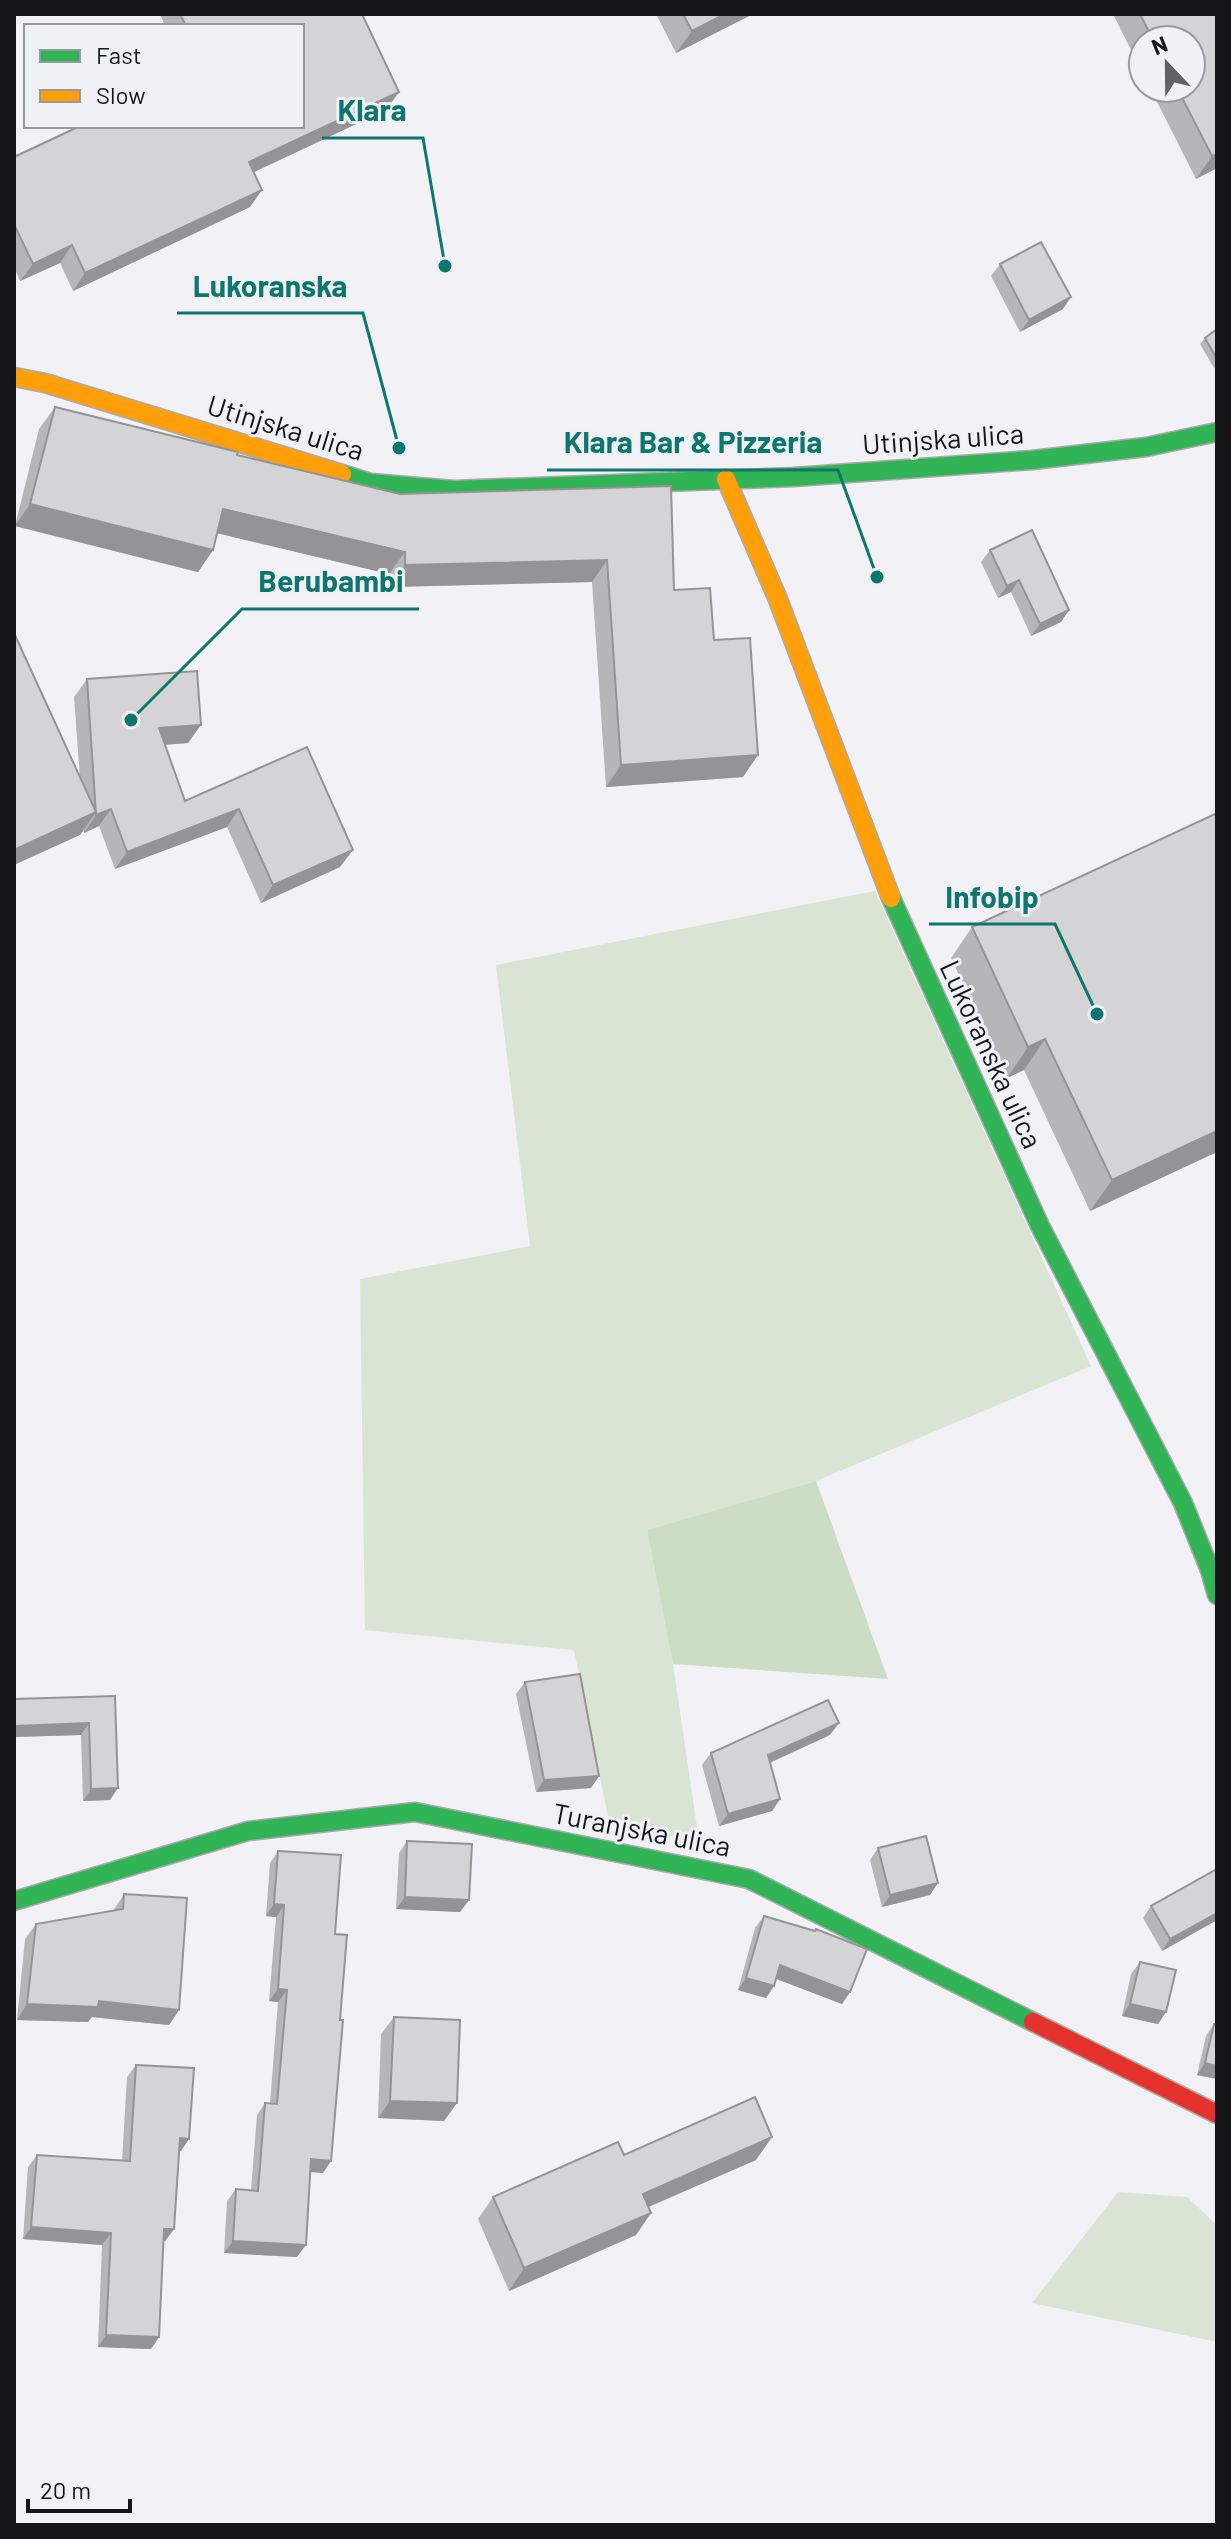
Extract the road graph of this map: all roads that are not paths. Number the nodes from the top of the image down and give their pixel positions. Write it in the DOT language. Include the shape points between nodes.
graph roads {
  1 [pos="14,377"];
  2 [pos="1217,432"];
  3 [pos="726,479"];
  4 [pos="1217,1595"];
  5 [pos="14,1901"];
  6 [pos="1217,2114"];
  1 -- 3 [label="street, Utinjska ulica" via="382,484 454,490"];
  2 -- 3 [label="street, Utinjska ulica" via="1146,447 1032,460"];
  3 -- 4 [label="street, Lukoranska ulica" via="777,597 899,918 1040,1226 1183,1503"];
  5 -- 6 [label="street, Turanjska ulica" via="248,1831 415,1812 749,1879"];
}
